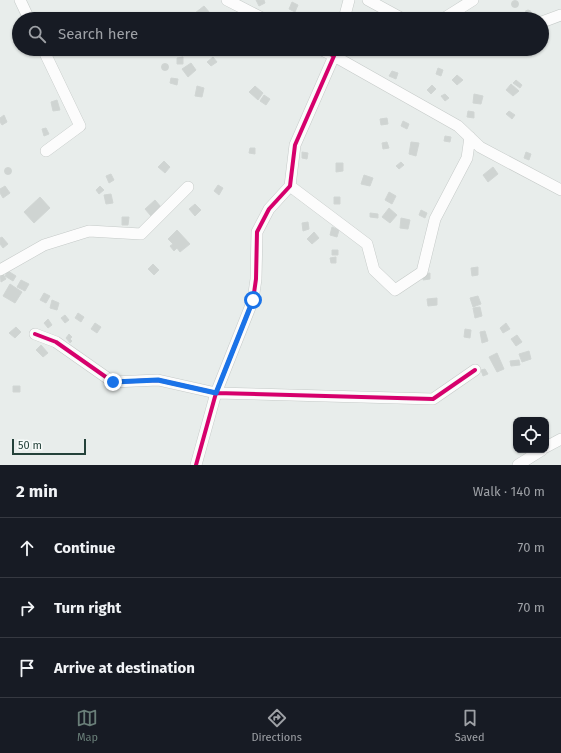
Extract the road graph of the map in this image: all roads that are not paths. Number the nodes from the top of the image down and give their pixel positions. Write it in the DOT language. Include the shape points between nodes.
graph roads {
  1 [pos="20,0"];
  2 [pos="227,0"];
  3 [pos="349,0"];
  4 [pos="368,0"];
  5 [pos="472,0"];
  6 [pos="26,12"];
  7 [pos="250,12"];
  8 [pos="346,12"];
  9 [pos="390,12"];
  10 [pos="454,12"];
  11 [pos="561,15"];
  12 [pos="549,19"];
  13 [pos="46,56"];
  14 [pos="333,56"];
  15 [pos="342,56"];
  16 [pos="470,137"];
  17 [pos="46,151"];
  18 [pos="290,186"];
  19 [pos="188,187"];
  20 [pos="561,190"];
  21 [pos="0,270"];
  22 [pos="35,334"];
  23 [pos="475,370"];
  24 [pos="216,393"];
  25 [pos="561,439"];
  26 [pos="549,445"];
  27 [pos="537,453"];
  28 [pos="196,465"];
  29 [pos="518,465"];
  1 -- 6 [label="street"];
  2 -- 7 [label="street"];
  3 -- 8 [label="street"];
  4 -- 9 [label="street"];
  5 -- 10 [label="street"];
  11 -- 12 [label="street"];
  13 -- 17 [label="street" via="80,126"];
  14 -- 18 [label="street" via="294,145"];
  15 -- 16 [label="street" via="458,126"];
  16 -- 18 [label="street" via="466,158 436,219 422,272 395,290 374,270 367,244"];
  16 -- 20 [label="street" via="480,147"];
  18 -- 24 [label="street" via="269,209 257,232 253,300"];
  19 -- 21 [label="street" via="141,234 89,231 44,245"];
  22 -- 24 [label="street" via="56,342 113,382 158,380"];
  23 -- 24 [label="street" via="433,399"];
  24 -- 28 [label="street"];
  25 -- 26 [label="street"];
  27 -- 29 [label="street"];
}
